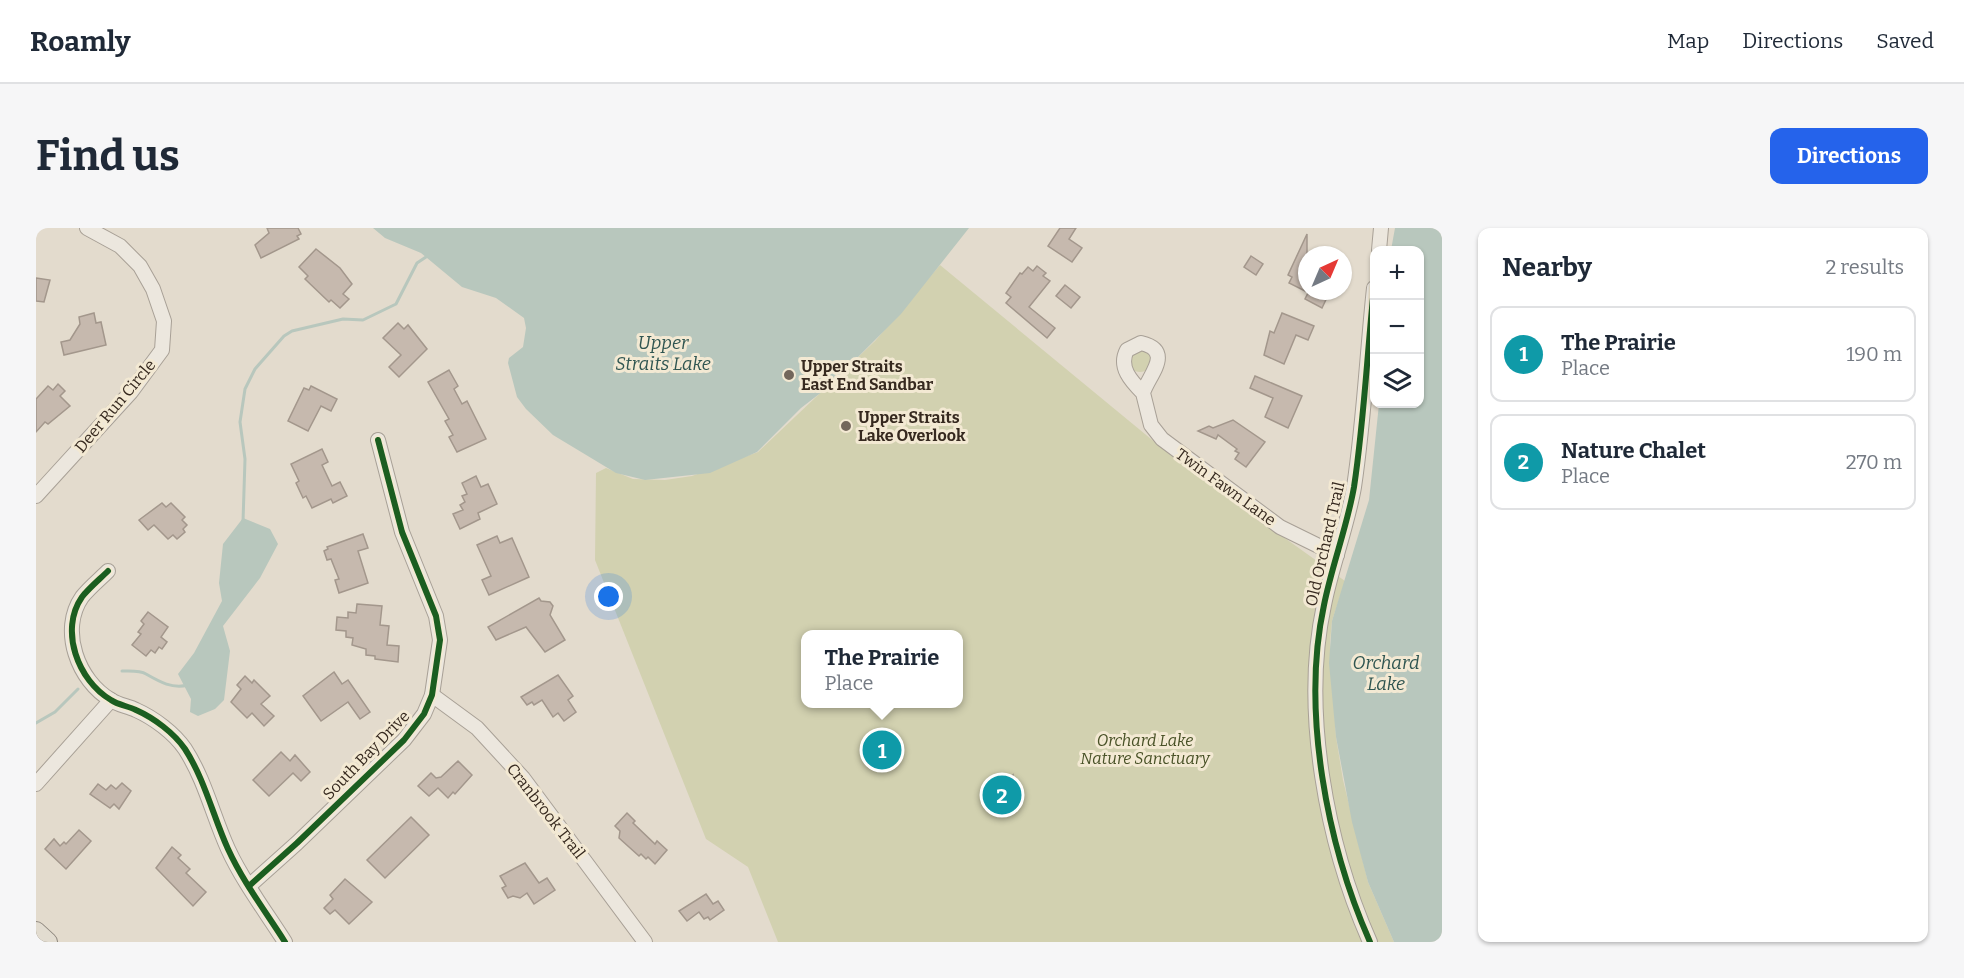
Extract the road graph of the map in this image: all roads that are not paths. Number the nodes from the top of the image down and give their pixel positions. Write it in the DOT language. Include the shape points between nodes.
graph roads {
  1 [pos="87,228"];
  2 [pos="1381,228"];
  3 [pos="1379,246"];
  4 [pos="1373,300"];
  5 [pos="1143,393"];
  6 [pos="378,440"];
  7 [pos="36,496"];
  8 [pos="1337,555"];
  9 [pos="108,571"];
  10 [pos="432,695"];
  11 [pos="111,700"];
  12 [pos="36,784"];
  13 [pos="249,886"];
  14 [pos="36,931"];
  15 [pos="48,942"];
  16 [pos="285,942"];
  17 [pos="645,942"];
  18 [pos="1370,942"];
  1 -- 7 [label="street, Deer Run Circle" via="120,246 140,266 164,321 162,350 131,392"];
  2 -- 3 [label="street"];
  4 -- 8 [label="street, Old Orchard Trail" via="1357,463"];
  5 -- 8 [label="street, Twin Fawn Lane" via="1151,424 1162,440 1280,527"];
  6 -- 10 [label="street, South Bay Drive" via="402,532 436,616 440,640"];
  8 -- 18 [label="street, Old Orchard Trail" via="1323,606 1315,696 1330,822 1345,880"];
  9 -- 11 [label="street" via="82,598 72,641 89,681"];
  10 -- 13 [label="street, South Bay Drive" via="424,714 404,740"];
  10 -- 17 [label="street, Cranbrook Trail" via="477,728 523,778"];
  11 -- 12 [label="street"];
  11 -- 13 [label="street" via="164,726 183,746 198,770 225,842"];
  13 -- 16 [label="street"];
  14 -- 15 [label="main road"];
}
